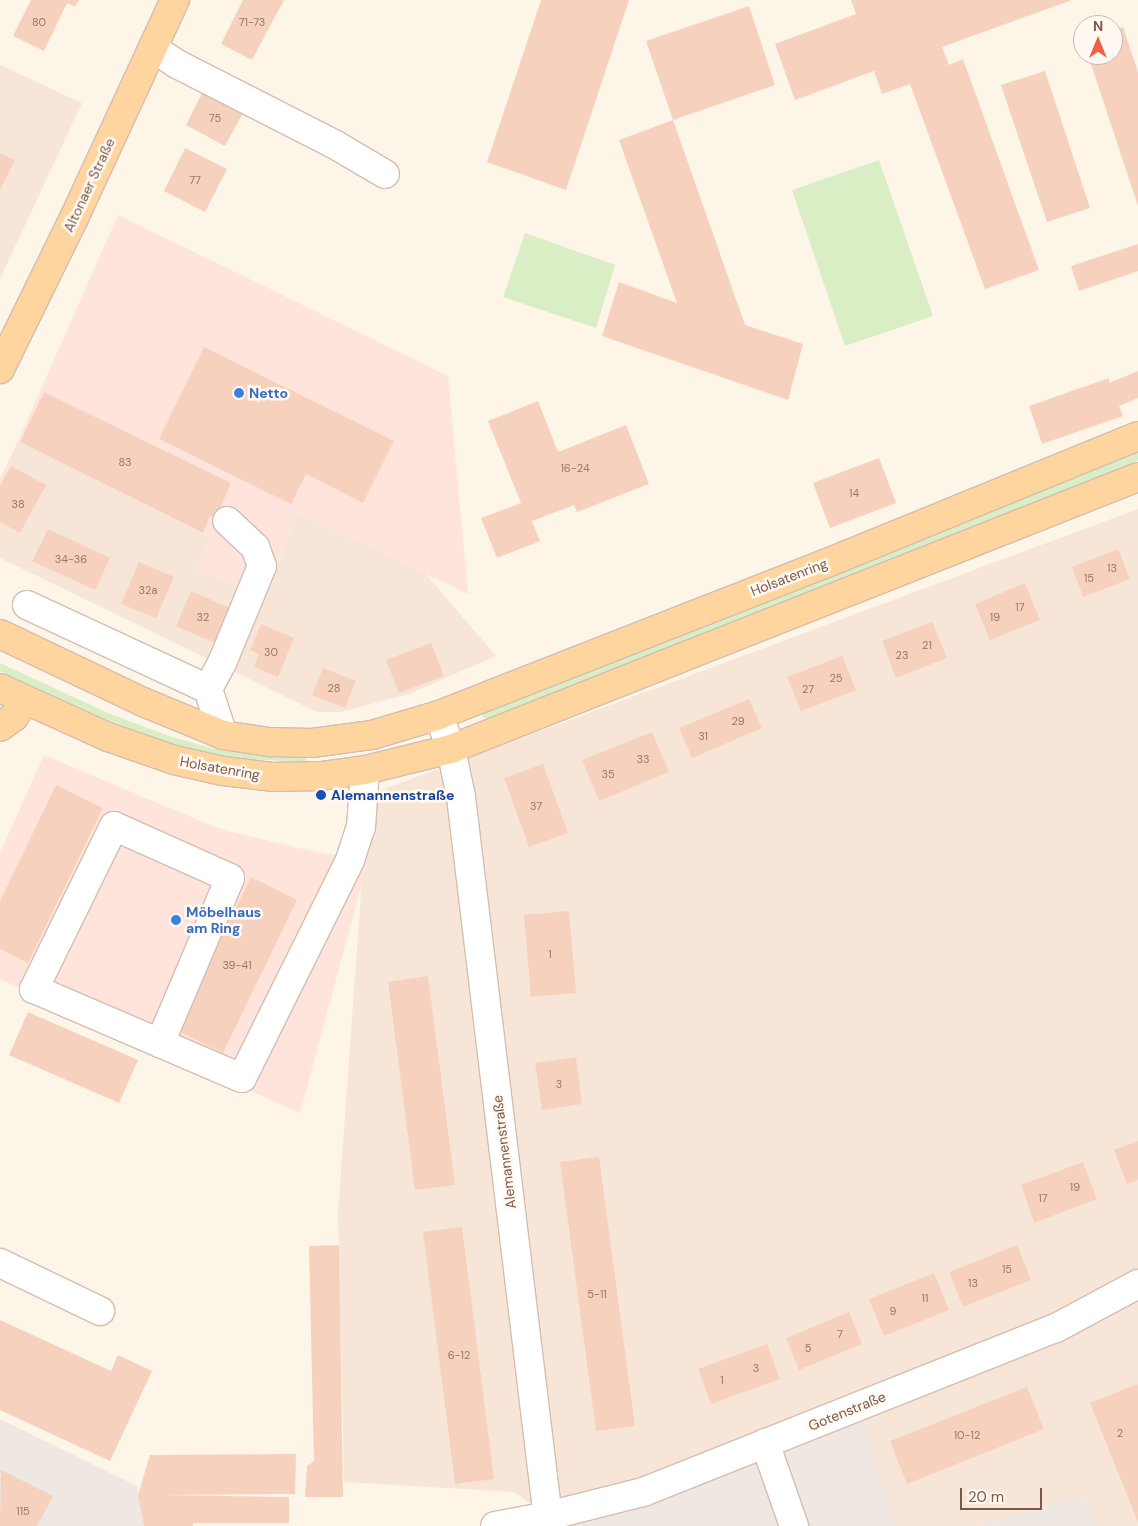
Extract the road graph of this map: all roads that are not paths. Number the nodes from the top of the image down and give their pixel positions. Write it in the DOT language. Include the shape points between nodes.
graph roads {
  1 [pos="175,0"];
  2 [pos="153,48"];
  3 [pos="385,174"];
  4 [pos="0,369"];
  5 [pos="1138,436"];
  6 [pos="1138,477"];
  7 [pos="227,521"];
  8 [pos="27,605"];
  9 [pos="0,634"];
  10 [pos="0,688"];
  11 [pos="208,689"];
  12 [pos="25,700"];
  13 [pos="439,715"];
  14 [pos="0,727"];
  15 [pos="223,735"];
  16 [pos="452,749"];
  17 [pos="365,770"];
  18 [pos="160,1043"];
  19 [pos="0,1263"];
  20 [pos="1138,1284"];
  21 [pos="100,1311"];
  22 [pos="765,1444"];
  23 [pos="549,1521"];
  24 [pos="495,1526"];
  25 [pos="794,1526"];
  1 -- 2 [label="main road, Altonaer Straße"];
  2 -- 3 [label="street" via="177,64 334,144"];
  2 -- 4 [label="main road, Altonaer Straße"];
  5 -- 13 [label="main road, Holsatenring"];
  6 -- 16 [label="main road, Holsatenring"];
  7 -- 11 [label="street" via="252,543 262,566"];
  8 -- 11 [label="street"];
  9 -- 15 [label="main road, Holsatenring" via="143,702"];
  10 -- 12 [label="main road, Holsatenring"];
  11 -- 15 [label="street"];
  12 -- 14 [label="main road" via="14,717"];
  12 -- 17 [label="main road, Holsatenring" via="108,737 174,760 223,772 321,776"];
  13 -- 15 [label="main road, Holsatenring" via="372,735 312,743 269,742"];
  13 -- 16 [label="street"];
  16 -- 17 [label="main road, Holsatenring"];
  16 -- 23 [label="street, Alemannenstraße" via="462,807"];
  17 -- 18 [label="street" via="361,827 350,860 242,1078"];
  18 -- 18 [label="street" via="34,989 114,826 230,878"];
  19 -- 21 [label="street"];
  20 -- 22 [label="street, Gotenstraße" via="1056,1328"];
  22 -- 23 [label="street, Gotenstraße" via="643,1492"];
  22 -- 25 [label="street"];
  23 -- 24 [label="street, Gotenstraße"];
}
